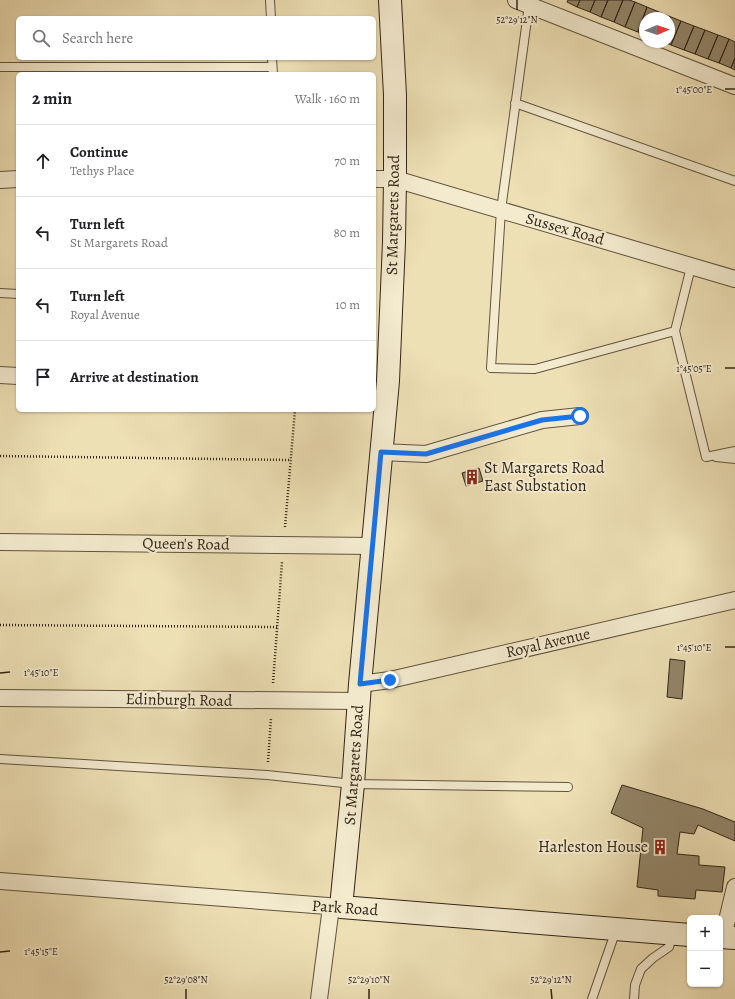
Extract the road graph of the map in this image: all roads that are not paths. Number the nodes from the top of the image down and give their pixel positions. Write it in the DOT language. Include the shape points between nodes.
graph roads {
  1 [pos="270,0"];
  2 [pos="390,0"];
  3 [pos="522,2"];
  4 [pos="270,16"];
  5 [pos="0,67"];
  6 [pos="272,70"];
  7 [pos="735,86"];
  8 [pos="515,102"];
  9 [pos="16,179"];
  10 [pos="384,179"];
  11 [pos="0,180"];
  12 [pos="735,181"];
  13 [pos="501,210"];
  14 [pos="691,266"];
  15 [pos="735,279"];
  16 [pos="0,294"];
  17 [pos="16,294"];
  18 [pos="675,331"];
  19 [pos="0,375"];
  20 [pos="16,376"];
  21 [pos="381,381"];
  22 [pos="580,416"];
  23 [pos="735,451"];
  24 [pos="381,452"];
  25 [pos="706,457"];
  26 [pos="735,459"];
  27 [pos="0,542"];
  28 [pos="372,546"];
  29 [pos="735,600"];
  30 [pos="359,693"];
  31 [pos="0,698"];
  32 [pos="0,759"];
  33 [pos="353,784"];
  34 [pos="568,787"];
  35 [pos="0,881"];
  36 [pos="735,887"];
  37 [pos="336,907"];
  38 [pos="617,929"];
  39 [pos="682,934"];
  40 [pos="726,938"];
  41 [pos="319,999"];
  42 [pos="592,999"];
  43 [pos="634,999"];
  1 -- 4 [label="lane"];
  2 -- 10 [label="street, St Margarets Road" via="395,95"];
  3 -- 7 [label="street"];
  3 -- 8 [label="lane"];
  5 -- 6 [label="lane"];
  8 -- 12 [label="lane"];
  8 -- 13 [label="lane"];
  9 -- 11 [label="street"];
  10 -- 13 [label="street, Sussex Road"];
  10 -- 21 [label="street, St Margarets Road" via="394,242"];
  13 -- 14 [label="street, Sussex Road"];
  13 -- 18 [label="lane" via="491,368 536,369"];
  14 -- 15 [label="street, Sussex Road"];
  14 -- 18 [label="lane"];
  16 -- 17 [label="lane"];
  18 -- 25 [label="lane"];
  19 -- 20 [label="street"];
  21 -- 24 [label="street, St Margarets Road"];
  22 -- 24 [label="street" via="542,420 426,454"];
  23 -- 25 [label="lane"];
  24 -- 28 [label="street, St Margarets Road"];
  25 -- 26 [label="lane"];
  27 -- 28 [label="street, Queen's Road"];
  28 -- 30 [label="street, St Margarets Road"];
  29 -- 30 [label="street, Royal Avenue" via="390,680"];
  30 -- 31 [label="street, Edinburgh Road" via="272,701"];
  30 -- 33 [label="street, St Margarets Road"];
  32 -- 33 [label="lane"];
  33 -- 34 [label="lane"];
  33 -- 37 [label="street, St Margarets Road"];
  35 -- 37 [label="street, Park Road"];
  36 -- 40 [label="street"];
  37 -- 38 [label="street, Park Road"];
  37 -- 41 [label="street"];
  38 -- 39 [label="street, Park Road"];
  38 -- 42 [label="lane"];
  39 -- 43 [label="lane" via="641,968 635,985"];
}
